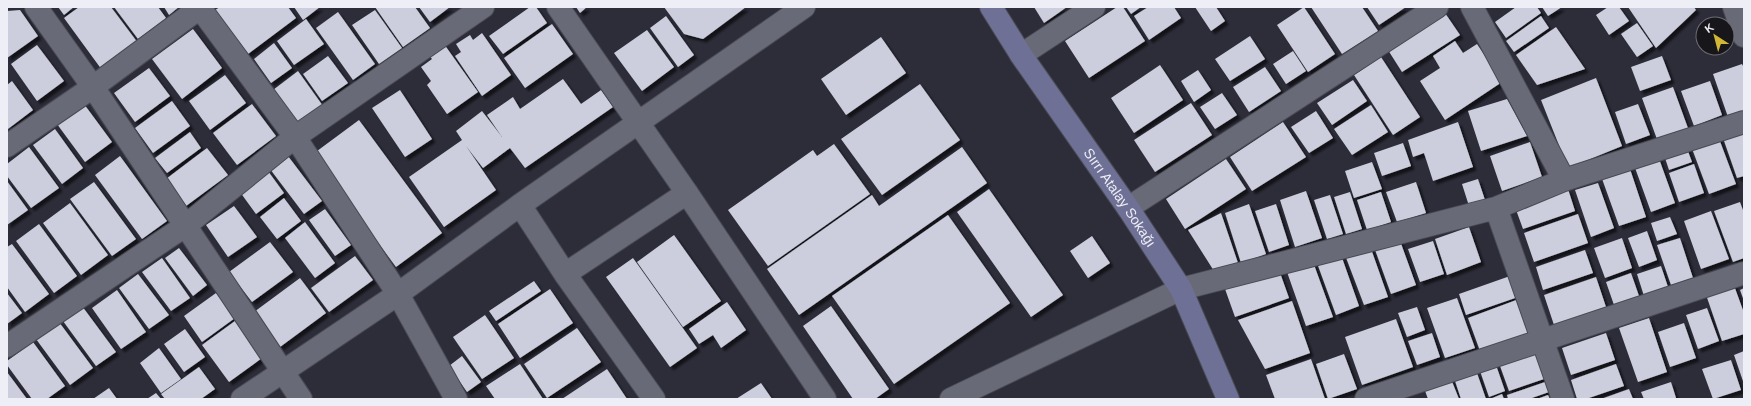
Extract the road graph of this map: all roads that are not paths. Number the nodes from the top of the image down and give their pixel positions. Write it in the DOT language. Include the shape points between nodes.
graph roads {
  1 [pos="36,7"];
  2 [pos="483,7"];
  3 [pos="558,7"];
  4 [pos="804,7"];
  5 [pos="991,7"];
  6 [pos="1094,7"];
  7 [pos="1437,7"];
  8 [pos="1472,7"];
  9 [pos="1734,7"];
  10 [pos="201,8"];
  11 [pos="1744,36"];
  12 [pos="1021,55"];
  13 [pos="93,87"];
  14 [pos="1744,122"];
  15 [pos="638,124"];
  16 [pos="295,137"];
  17 [pos="7,146"];
  18 [pos="1564,180"];
  19 [pos="687,192"];
  20 [pos="520,205"];
  21 [pos="1128,208"];
  22 [pos="1496,208"];
  23 [pos="185,226"];
  24 [pos="1744,273"];
  25 [pos="566,274"];
  26 [pos="1181,289"];
  27 [pos="398,294"];
  28 [pos="1543,341"];
  29 [pos="7,346"];
  30 [pos="282,371"];
  31 [pos="242,399"];
  32 [pos="301,399"];
  33 [pos="456,399"];
  34 [pos="654,399"];
  35 [pos="825,399"];
  36 [pos="951,399"];
  37 [pos="1228,399"];
  38 [pos="1366,399"];
  39 [pos="1563,399"];
  1 -- 13 [label="street"];
  2 -- 16 [label="street"];
  3 -- 15 [label="street"];
  4 -- 15 [label="street"];
  5 -- 12 [label="main road, Sırrı Atalay Sokağı"];
  6 -- 12 [label="street"];
  7 -- 21 [label="street"];
  8 -- 18 [label="street"];
  9 -- 11 [label="street"];
  10 -- 13 [label="street"];
  10 -- 16 [label="street"];
  12 -- 21 [label="main road, Sırrı Atalay Sokağı"];
  13 -- 17 [label="street"];
  13 -- 23 [label="street"];
  14 -- 18 [label="street"];
  15 -- 19 [label="street"];
  15 -- 20 [label="street"];
  16 -- 23 [label="street"];
  16 -- 27 [label="street"];
  18 -- 22 [label="street"];
  19 -- 25 [label="street"];
  19 -- 35 [label="street"];
  20 -- 25 [label="street"];
  20 -- 27 [label="street"];
  21 -- 26 [label="main road, Sırrı Atalay Sokağı"];
  22 -- 26 [label="street"];
  22 -- 28 [label="street"];
  23 -- 29 [label="street"];
  23 -- 30 [label="street"];
  24 -- 28 [label="street"];
  25 -- 34 [label="street"];
  26 -- 36 [label="street"];
  26 -- 37 [label="main road, Sırrı Atalay Sokağı"];
  27 -- 30 [label="street"];
  27 -- 33 [label="street"];
  28 -- 38 [label="street"];
  28 -- 39 [label="street"];
  30 -- 31 [label="street"];
  30 -- 32 [label="street"];
}
